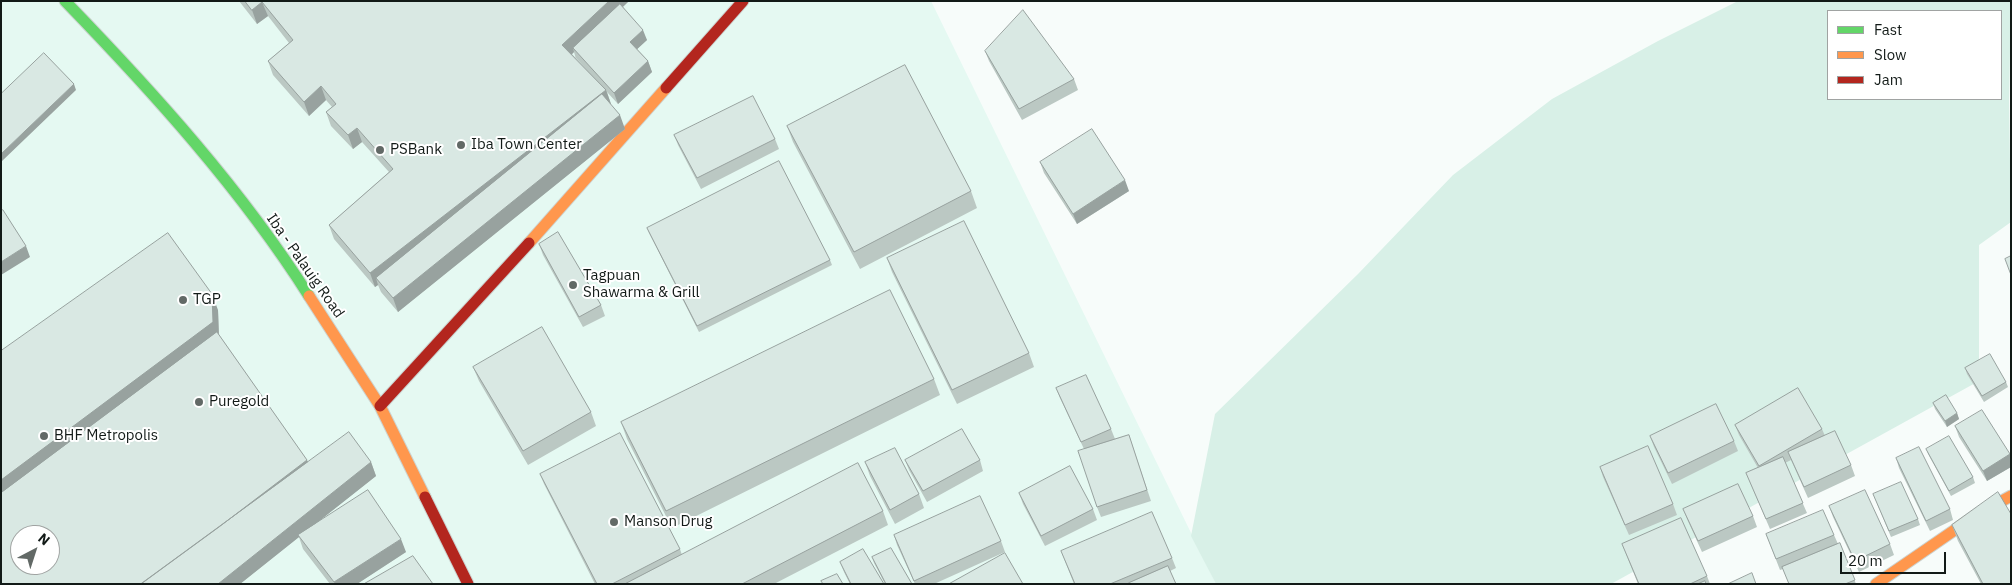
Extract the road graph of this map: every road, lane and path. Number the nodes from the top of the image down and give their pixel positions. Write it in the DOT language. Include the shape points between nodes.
graph roads {
  1 [pos="66,1"];
  2 [pos="743,1"];
  3 [pos="380,406"];
  4 [pos="2011,496"];
  5 [pos="468,584"];
  6 [pos="1876,584"];
  1 -- 3 [label="main road, Iba - Palauig Road" via="149,88 271,239"];
  2 -- 3 [label="main road" via="471,309"];
  3 -- 5 [label="main road, Iba - Palauig Road"];
  4 -- 6 [label="main road" via="1978,514"];
}
